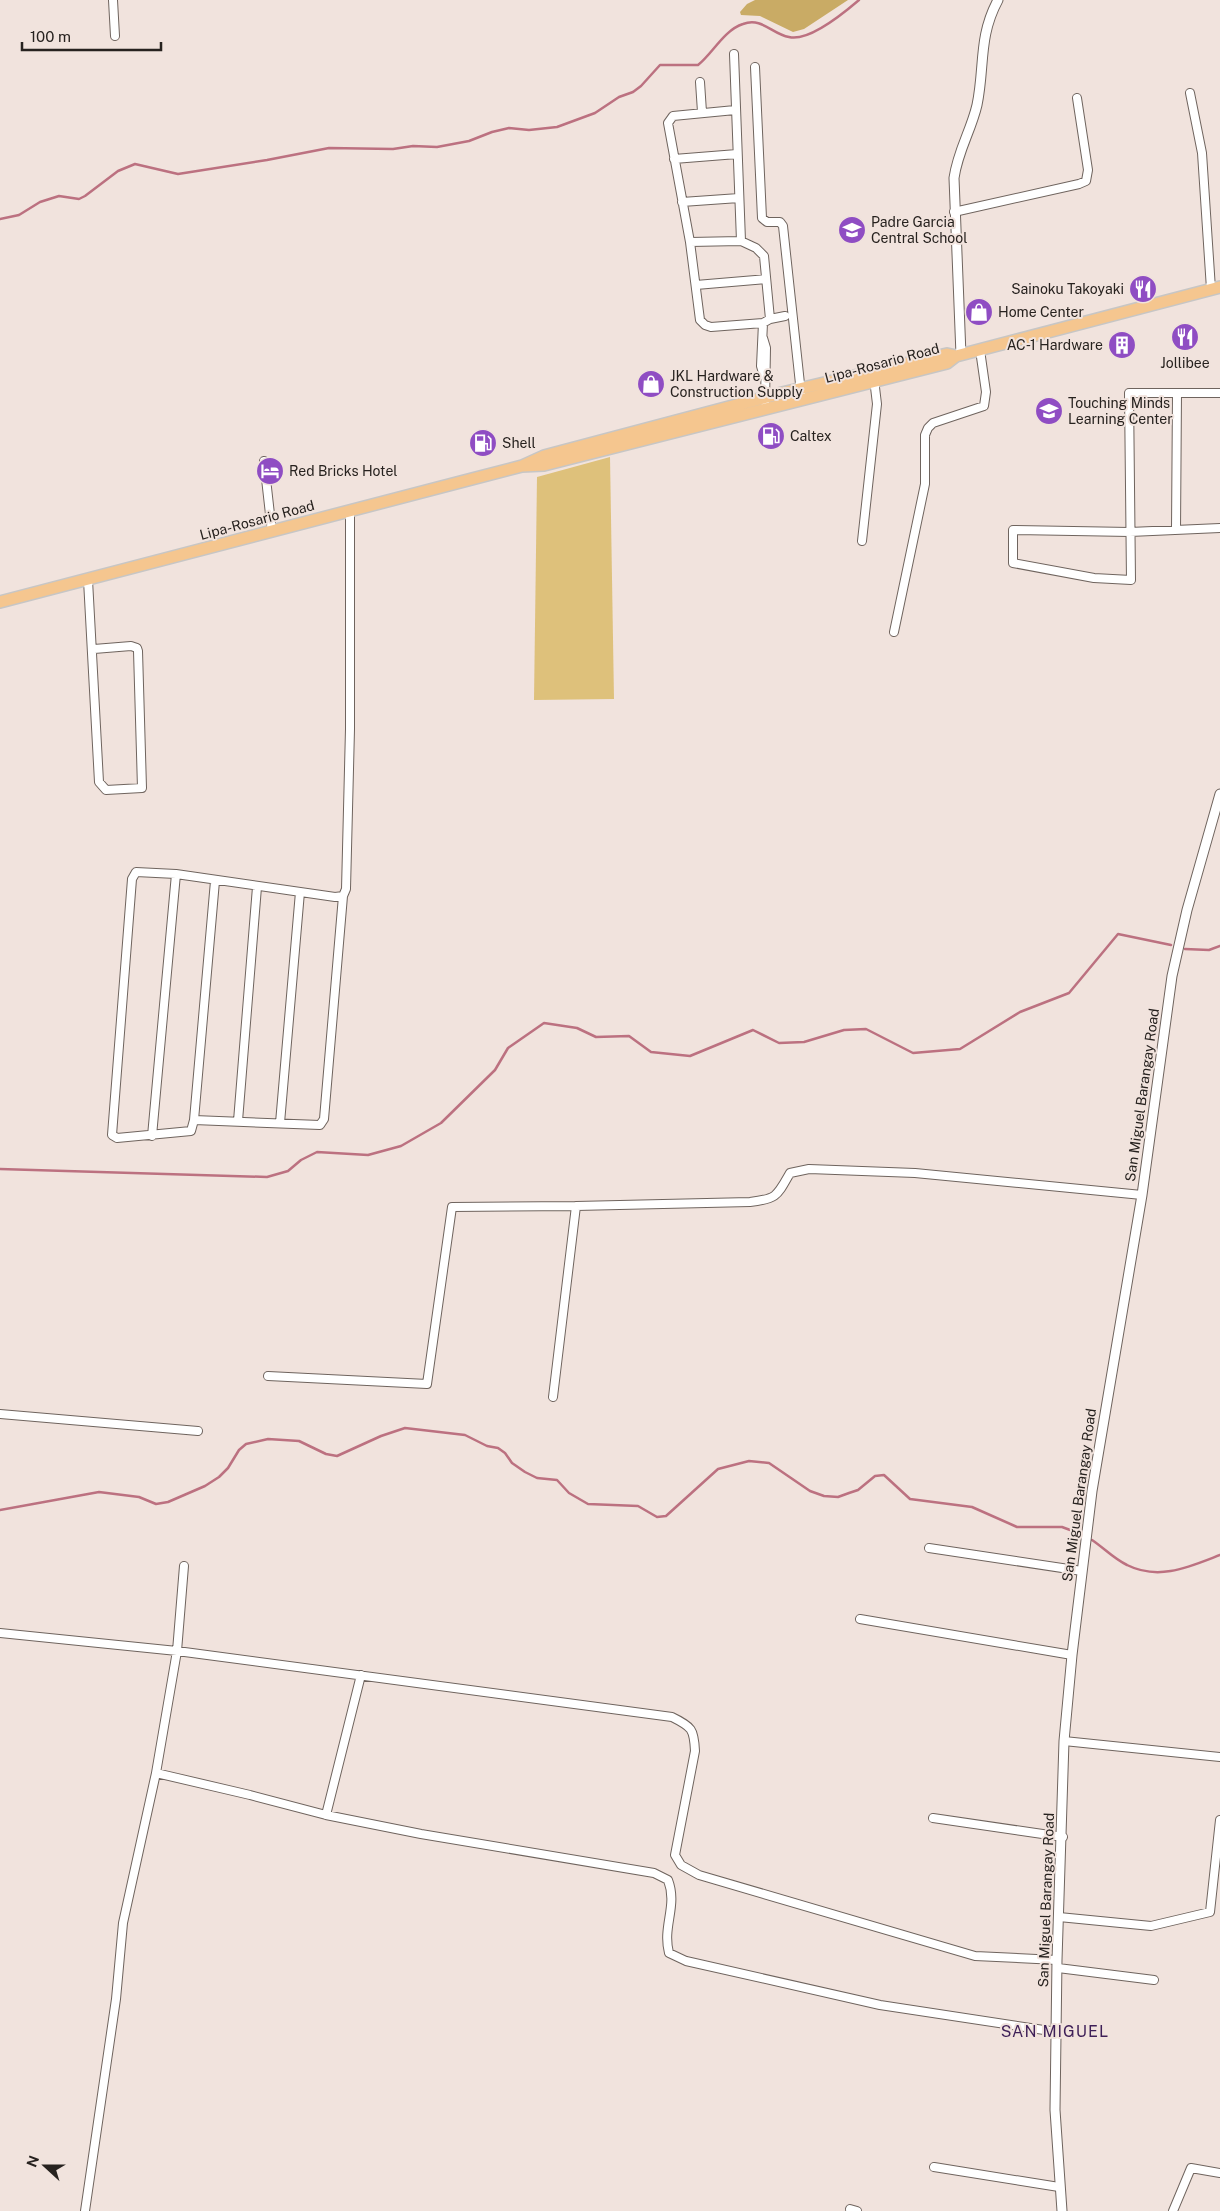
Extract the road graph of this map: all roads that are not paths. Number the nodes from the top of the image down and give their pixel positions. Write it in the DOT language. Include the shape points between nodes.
graph roads {
  1 [pos="113,0"];
  2 [pos="998,0"];
  3 [pos="115,36"];
  4 [pos="734,54"];
  5 [pos="755,67"];
  6 [pos="700,82"];
  7 [pos="1190,93"];
  8 [pos="1077,98"];
  9 [pos="735,110"];
  10 [pos="702,112"];
  11 [pos="738,154"];
  12 [pos="674,159"];
  13 [pos="739,198"];
  14 [pos="682,202"];
  15 [pos="954,212"];
  16 [pos="741,241"];
  17 [pos="690,242"];
  18 [pos="766,279"];
  19 [pos="696,285"];
  20 [pos="1216,288"];
  21 [pos="786,316"];
  22 [pos="766,321"];
  23 [pos="980,350"];
  24 [pos="959,355"];
  25 [pos="874,377"];
  26 [pos="1177,393"];
  27 [pos="1220,393"];
  28 [pos="801,394"];
  29 [pos="766,404"];
  30 [pos="264,461"];
  31 [pos="350,511"];
  32 [pos="1220,527"];
  33 [pos="1176,530"];
  34 [pos="272,532"];
  35 [pos="1130,532"];
  36 [pos="862,541"];
  37 [pos="88,580"];
  38 [pos="0,602"];
  39 [pos="894,632"];
  40 [pos="94,650"];
  41 [pos="1220,794"];
  42 [pos="176,874"];
  43 [pos="216,881"];
  44 [pos="257,887"];
  45 [pos="300,892"];
  46 [pos="343,896"];
  47 [pos="194,1120"];
  48 [pos="238,1121"];
  49 [pos="280,1123"];
  50 [pos="152,1136"];
  51 [pos="1142,1196"];
  52 [pos="576,1206"];
  53 [pos="268,1376"];
  54 [pos="553,1397"];
  55 [pos="0,1414"];
  56 [pos="198,1431"];
  57 [pos="929,1548"];
  58 [pos="184,1566"];
  59 [pos="1082,1571"];
  60 [pos="860,1618"];
  61 [pos="0,1633"];
  62 [pos="177,1651"];
  63 [pos="1072,1655"];
  64 [pos="361,1676"];
  65 [pos="1064,1741"];
  66 [pos="1220,1757"];
  67 [pos="156,1773"];
  68 [pos="326,1815"];
  69 [pos="933,1818"];
  70 [pos="1220,1820"];
  71 [pos="1062,1836"];
  72 [pos="1059,1917"];
  73 [pos="1057,1964"];
  74 [pos="1154,1980"];
  75 [pos="1056,2032"];
  76 [pos="934,2166"];
  77 [pos="1220,2173"];
  78 [pos="1059,2187"];
  79 [pos="85,2211"];
  80 [pos="1062,2211"];
  81 [pos="1173,2211"];
  1 -- 3 [label="street"];
  2 -- 15 [label="street" via="985,35 977,104 957,158"];
  4 -- 9 [label="street"];
  5 -- 28 [label="street" via="762,218 767,222 780,222 783,226"];
  6 -- 10 [label="street"];
  7 -- 20 [label="street" via="1202,153"];
  8 -- 15 [label="street" via="1088,170 1084,182"];
  9 -- 10 [label="street"];
  9 -- 11 [label="street"];
  10 -- 12 [label="street" via="670,118"];
  11 -- 12 [label="street"];
  11 -- 13 [label="street"];
  12 -- 14 [label="street"];
  13 -- 14 [label="street"];
  13 -- 16 [label="street"];
  14 -- 17 [label="street"];
  15 -- 24 [label="street"];
  16 -- 17 [label="street"];
  16 -- 18 [label="street" via="762,252"];
  17 -- 19 [label="street"];
  18 -- 19 [label="street"];
  18 -- 22 [label="street"];
  19 -- 22 [label="street" via="700,320 705,325"];
  20 -- 23 [label="main road, Lipa-Rosario Road"];
  21 -- 22 [label="street"];
  22 -- 29 [label="street" via="761,366"];
  23 -- 24 [label="main road, Lipa-Rosario Road"];
  23 -- 39 [label="street" via="986,392 984,406 933,423 925,435 924,484"];
  24 -- 25 [label="main road, Lipa-Rosario Road" via="947,363"];
  25 -- 28 [label="main road, Lipa-Rosario Road"];
  25 -- 36 [label="street" via="877,404"];
  26 -- 27 [label="street"];
  26 -- 33 [label="street"];
  26 -- 35 [label="street" via="1129,392"];
  28 -- 29 [label="main road, Lipa-Rosario Road"];
  29 -- 31 [label="main road, Lipa-Rosario Road" via="544,456 522,466"];
  30 -- 34 [label="street"];
  31 -- 34 [label="main road, Lipa-Rosario Road"];
  31 -- 46 [label="street" via="350,729 346,889"];
  32 -- 33 [label="street"];
  33 -- 35 [label="street"];
  34 -- 37 [label="main road, Lipa-Rosario Road"];
  35 -- 35 [label="street" via="1013,530 1013,564 1094,578 1131,580"];
  37 -- 38 [label="main road, Lipa-Rosario Road"];
  37 -- 40 [label="street"];
  40 -- 40 [label="street" via="99,782 106,790 142,788 137,648"];
  41 -- 51 [label="street, San Miguel Barangay Road" via="1177,948"];
  42 -- 43 [label="street"];
  42 -- 50 [label="street"];
  42 -- 50 [label="street" via="136,872 132,879 111,1128 112,1135 117,1138"];
  43 -- 44 [label="street"];
  43 -- 47 [label="street"];
  44 -- 45 [label="street"];
  44 -- 48 [label="street"];
  45 -- 46 [label="street"];
  45 -- 49 [label="street"];
  46 -- 49 [label="street" via="324,1119 320,1125"];
  47 -- 48 [label="street"];
  47 -- 50 [label="street" via="191,1131"];
  48 -- 49 [label="street"];
  51 -- 52 [label="street" via="915,1173 809,1169 790,1173 772,1200"];
  51 -- 59 [label="street, San Miguel Barangay Road"];
  52 -- 53 [label="street" via="452,1208 427,1384"];
  52 -- 54 [label="street"];
  55 -- 56 [label="street"];
  57 -- 59 [label="street"];
  58 -- 62 [label="street"];
  59 -- 63 [label="street, San Miguel Barangay Road"];
  60 -- 63 [label="street"];
  61 -- 62 [label="street"];
  62 -- 64 [label="street"];
  62 -- 67 [label="street"];
  63 -- 65 [label="street, San Miguel Barangay Road"];
  64 -- 68 [label="street"];
  64 -- 73 [label="street" via="672,1717 688,1725 694,1736 695,1751 675,1855 681,1865 699,1875 975,1956"];
  65 -- 66 [label="street"];
  65 -- 71 [label="street, San Miguel Barangay Road"];
  67 -- 68 [label="street"];
  67 -- 79 [label="street" via="123,1922 116,1999"];
  68 -- 75 [label="street" via="654,1873 668,1880 673,1893 666,1940 670,1953 686,1961 880,2005"];
  69 -- 71 [label="street"];
  70 -- 72 [label="street" via="1210,1912 1151,1926"];
  71 -- 72 [label="street, San Miguel Barangay Road"];
  72 -- 73 [label="street, San Miguel Barangay Road"];
  73 -- 74 [label="street"];
  73 -- 75 [label="street, San Miguel Barangay Road"];
  75 -- 78 [label="street, San Miguel Barangay Road" via="1055,2110"];
  76 -- 78 [label="street"];
  77 -- 81 [label="street" via="1191,2168"];
  78 -- 80 [label="street, San Miguel Barangay Road"];
}
